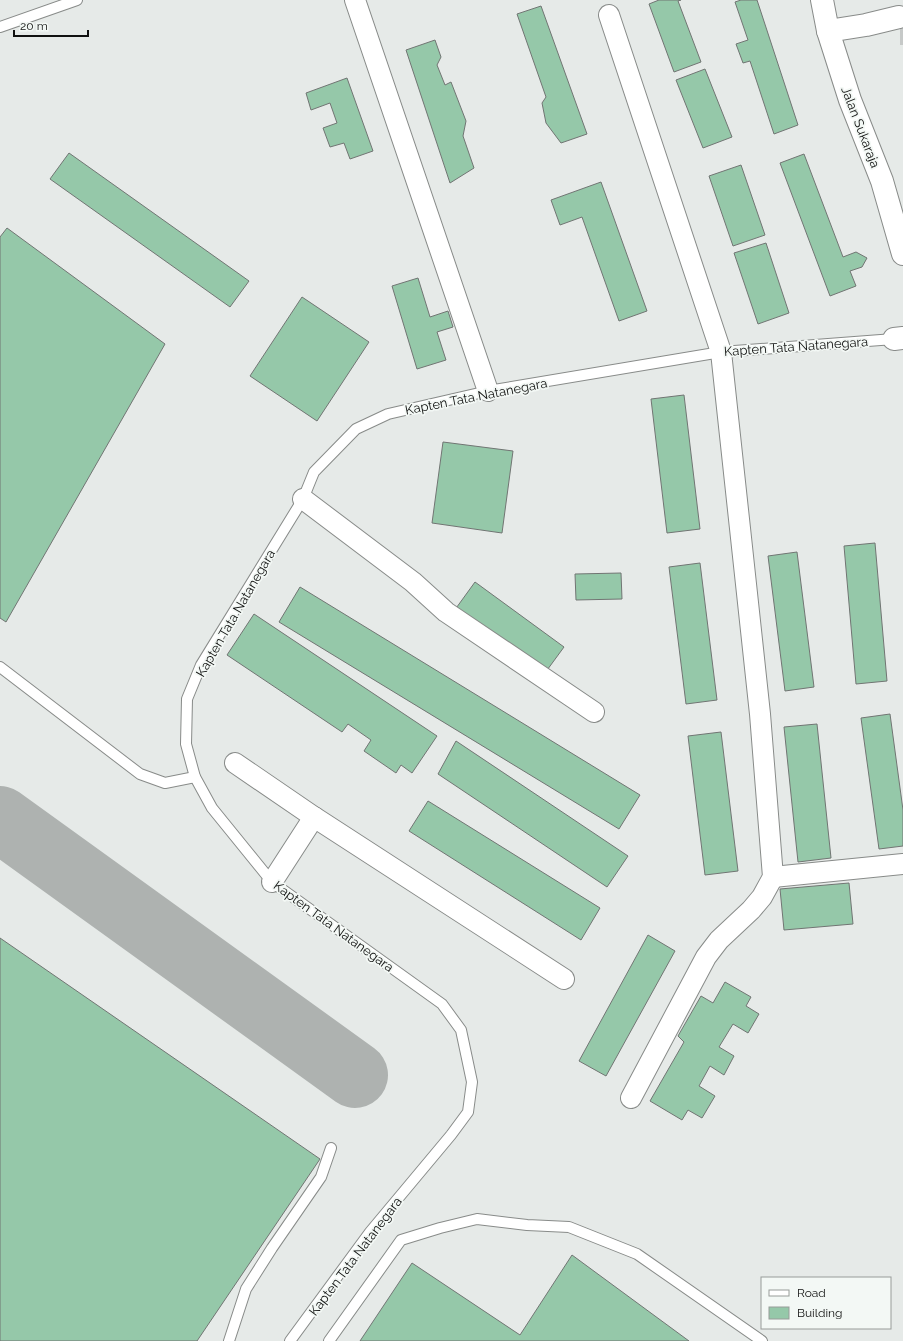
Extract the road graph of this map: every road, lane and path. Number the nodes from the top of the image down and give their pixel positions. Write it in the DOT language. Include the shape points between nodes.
graph roads {
  1 [pos="77,0"];
  2 [pos="355,0"];
  3 [pos="822,0"];
  4 [pos="609,15"];
  5 [pos="899,26"];
  6 [pos="0,27"];
  7 [pos="828,31"];
  8 [pos="903,254"];
  9 [pos="898,339"];
  10 [pos="721,352"];
  11 [pos="488,391"];
  12 [pos="303,499"];
  13 [pos="0,667"];
  14 [pos="594,712"];
  15 [pos="235,763"];
  16 [pos="195,777"];
  17 [pos="314,817"];
  18 [pos="903,864"];
  19 [pos="773,877"];
  20 [pos="272,882"];
  21 [pos="564,979"];
  22 [pos="632,1098"];
  23 [pos="331,1148"];
  24 [pos="229,1341"];
  25 [pos="290,1341"];
  26 [pos="328,1341"];
  27 [pos="762,1341"];
  1 -- 6 [label="lane"];
  2 -- 11 [label="street"];
  3 -- 7 [label="main road, Jalan Sukaraja"];
  4 -- 10 [label="street"];
  5 -- 7 [label="main road" via="866,25"];
  7 -- 8 [label="main road, Jalan Sukaraja" via="850,100 882,181"];
  9 -- 10 [label="lane, Kapten Tata Natanegara"];
  10 -- 11 [label="lane, Kapten Tata Natanegara"];
  10 -- 19 [label="street" via="760,714"];
  11 -- 12 [label="lane, Kapten Tata Natanegara" via="388,414 356,430 314,472"];
  12 -- 14 [label="street" via="412,582 446,612"];
  12 -- 16 [label="lane, Kapten Tata Natanegara" via="201,665 187,699 186,744"];
  13 -- 16 [label="lane" via="140,774 165,783"];
  15 -- 17 [label="street"];
  16 -- 20 [label="lane, Kapten Tata Natanegara" via="212,808"];
  17 -- 20 [label="street"];
  17 -- 21 [label="street"];
  18 -- 19 [label="street"];
  19 -- 22 [label="street" via="751,910 706,956"];
  20 -- 25 [label="lane, Kapten Tata Natanegara" via="442,1004 461,1030 472,1082 468,1112 370,1232"];
  23 -- 24 [label="lane" via="321,1177 246,1289"];
  26 -- 27 [label="lane" via="401,1240 477,1218 527,1225 569,1227 637,1254"];
}
